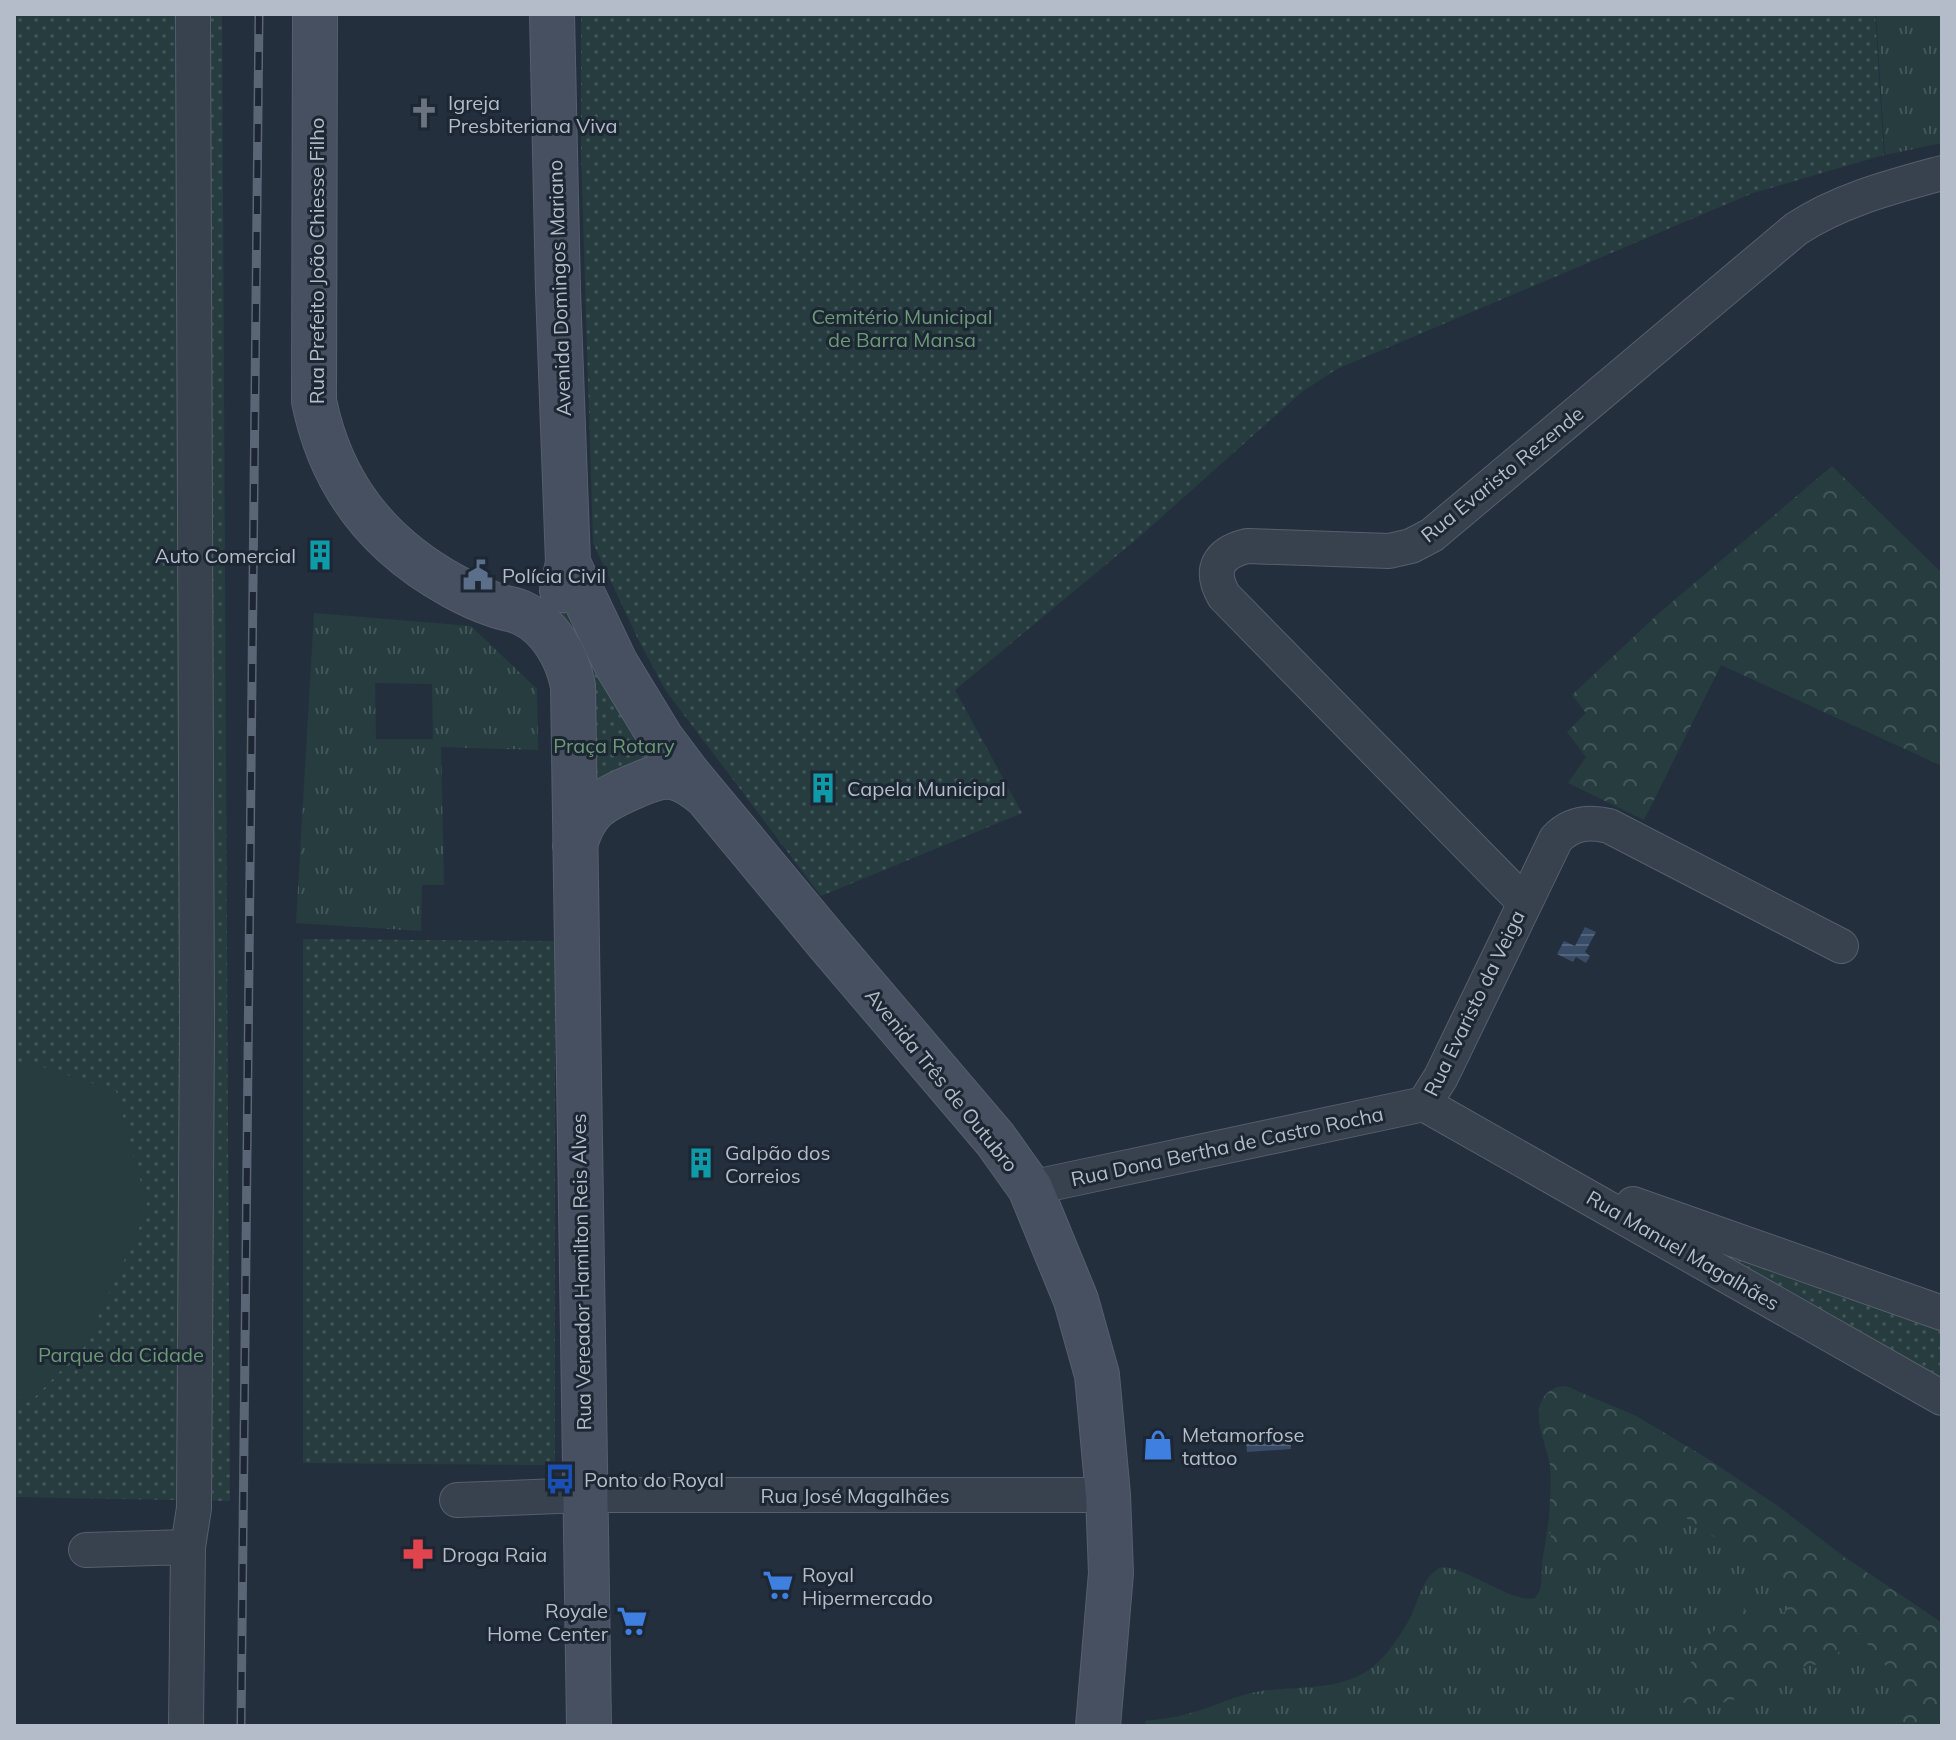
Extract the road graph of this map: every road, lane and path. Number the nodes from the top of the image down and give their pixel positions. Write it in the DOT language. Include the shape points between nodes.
graph roads {
  1 [pos="193,14"];
  2 [pos="315,14"];
  3 [pos="552,14"];
  4 [pos="1942,173"];
  5 [pos="568,563"];
  6 [pos="520,612"];
  7 [pos="713,802"];
  8 [pos="575,833"];
  9 [pos="1524,902"];
  10 [pos="1841,946"];
  11 [pos="1424,1104"];
  12 [pos="1559,1179"];
  13 [pos="1030,1188"];
  14 [pos="1942,1313"];
  15 [pos="1942,1398"];
  16 [pos="584,1495"];
  17 [pos="1108,1495"];
  18 [pos="457,1500"];
  19 [pos="188,1547"];
  20 [pos="86,1550"];
  21 [pos="186,1726"];
  22 [pos="589,1726"];
  23 [pos="1098,1726"];
  1 -- 19 [label="street" via="197,1025 194,1508"];
  2 -- 6 [label="main road, Rua Prefeito João Chiesse Filho" via="314,401 325,444 347,491 395,545 455,588"];
  3 -- 5 [label="main road, Avenida Domingos Mariano"];
  4 -- 9 [label="street, Rua Evaristo Rezende" via="1845,203 1796,229 1432,535 1389,551 1247,546 1219,562 1216,583 1224,596"];
  5 -- 6 [label="main road" via="565,584 554,601 534,613"];
  5 -- 7 [label="main road, Avenida Três de Outubro" via="640,704"];
  6 -- 8 [label="main road, Rua Prefeito João Chiesse Filho" via="552,638 570,672"];
  7 -- 8 [label="main road" via="680,779 662,776 606,798"];
  7 -- 13 [label="main road, Avenida Três de Outubro" via="995,1139"];
  8 -- 16 [label="main road, Rua Vereador Hamilton Reis Alves"];
  9 -- 10 [label="street, Rua Evaristo da Veiga" via="1561,834 1575,825 1600,824"];
  9 -- 11 [label="street, Rua Evaristo da Veiga"];
  11 -- 12 [label="street, Rua Manuel Magalhães"];
  11 -- 13 [label="street, Rua Dona Bertha de Castro Rocha"];
  12 -- 14 [label="street"];
  12 -- 15 [label="street, Rua Manuel Magalhães"];
  13 -- 17 [label="main road, Avenida Três de Outubro" via="1076,1300 1097,1375"];
  16 -- 17 [label="street, Rua José Magalhães"];
  16 -- 18 [label="street, Rua José Magalhães"];
  16 -- 22 [label="main road, Rua Vereador Hamilton Reis Alves"];
  17 -- 23 [label="main road, Avenida Três de Outubro" via="1111,1573"];
  19 -- 20 [label="street"];
  19 -- 21 [label="street"];
}
